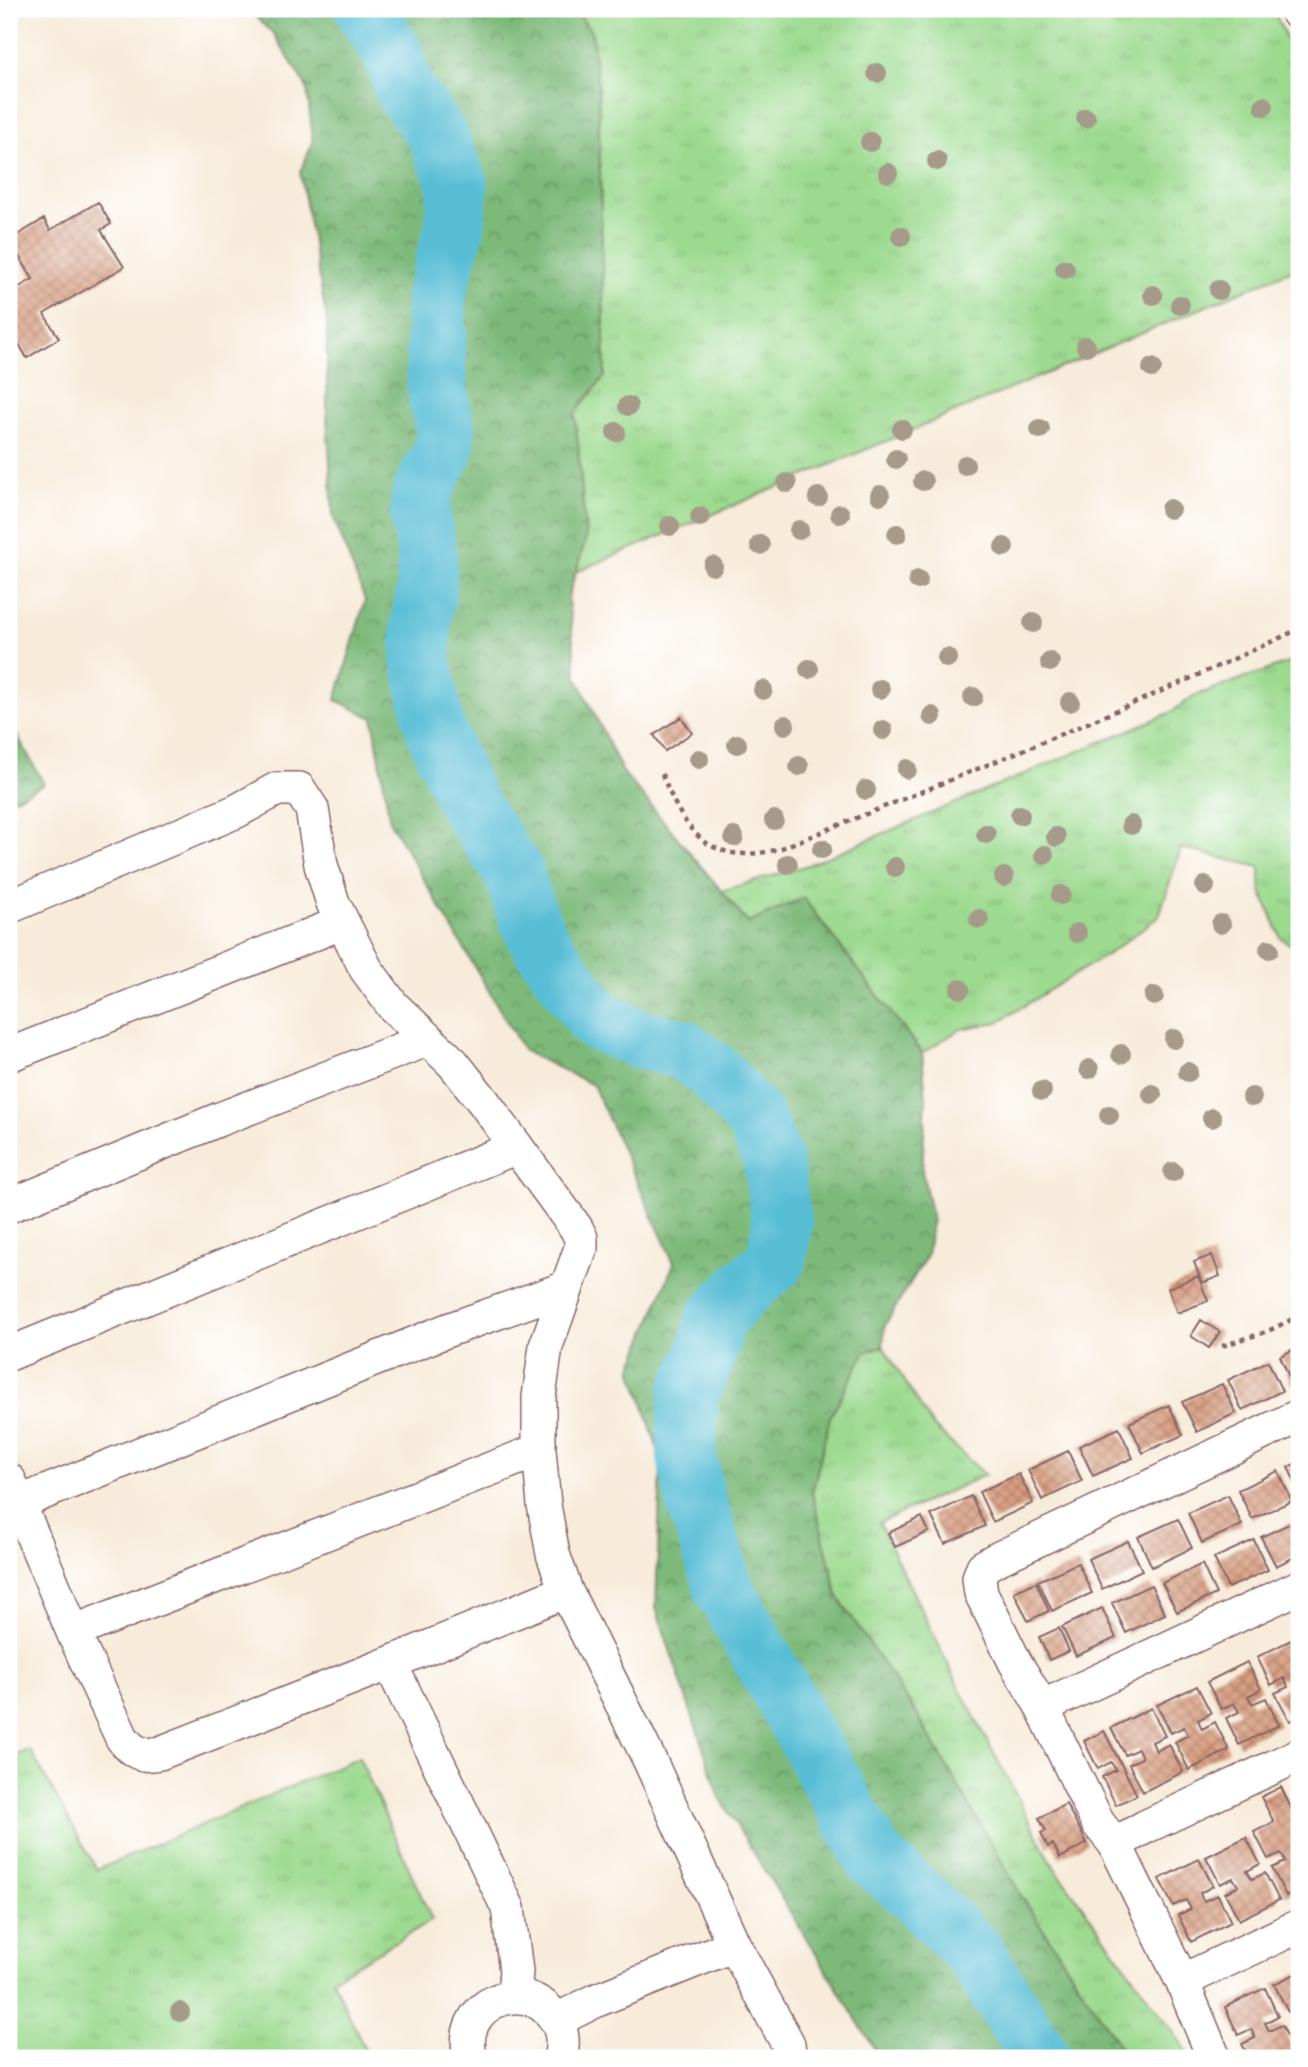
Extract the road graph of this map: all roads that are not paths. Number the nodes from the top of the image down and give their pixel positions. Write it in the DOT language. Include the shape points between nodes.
graph roads {
  1 [pos="9,907"];
  2 [pos="341,923"];
  3 [pos="426,1040"];
  4 [pos="9,1055"];
  5 [pos="517,1147"];
  6 [pos="9,1206"];
  7 [pos="566,1288"];
  8 [pos="9,1354"];
  9 [pos="1299,1416"];
  10 [pos="539,1450"];
  11 [pos="14,1492"];
  12 [pos="1299,1587"];
  13 [pos="566,1591"];
  14 [pos="73,1632"];
  15 [pos="390,1663"];
  16 [pos="1042,1707"];
  17 [pos="1299,1755"];
  18 [pos="1115,1844"];
  19 [pos="1299,1926"];
  20 [pos="734,1945"];
  21 [pos="1182,1981"];
  22 [pos="514,1996"];
  23 [pos="558,2022"];
  24 [pos="471,2058"];
  25 [pos="560,2058"];
  26 [pos="790,2058"];
  27 [pos="1213,2058"];
  1 -- 2 [label="street" via="287,788 299,789 312,809 321,865"];
  2 -- 3 [label="street" via="366,969"];
  2 -- 4 [label="street"];
  3 -- 5 [label="street" via="453,1063"];
  3 -- 6 [label="street"];
  5 -- 7 [label="street" via="581,1238"];
  5 -- 8 [label="street"];
  7 -- 10 [label="street" via="546,1346 538,1397"];
  7 -- 11 [label="street"];
  9 -- 16 [label="street" via="984,1567 979,1578 981,1593"];
  10 -- 13 [label="street" via="553,1554"];
  10 -- 14 [label="street"];
  11 -- 14 [label="street"];
  12 -- 16 [label="street"];
  13 -- 15 [label="street"];
  13 -- 20 [label="street"];
  14 -- 15 [label="street" via="122,1738 138,1754 160,1752"];
  15 -- 22 [label="street" via="508,1908 516,1971"];
  16 -- 18 [label="street" via="1098,1823"];
  17 -- 18 [label="street"];
  18 -- 21 [label="street"];
  19 -- 21 [label="street"];
  20 -- 23 [label="street" via="597,2000"];
  20 -- 26 [label="street" via="788,2044"];
  21 -- 27 [label="street"];
  22 -- 23 [label="street" via="540,2002"];
  22 -- 24 [label="street" via="484,2007 475,2019 469,2034"];
  23 -- 25 [label="street"];
}
